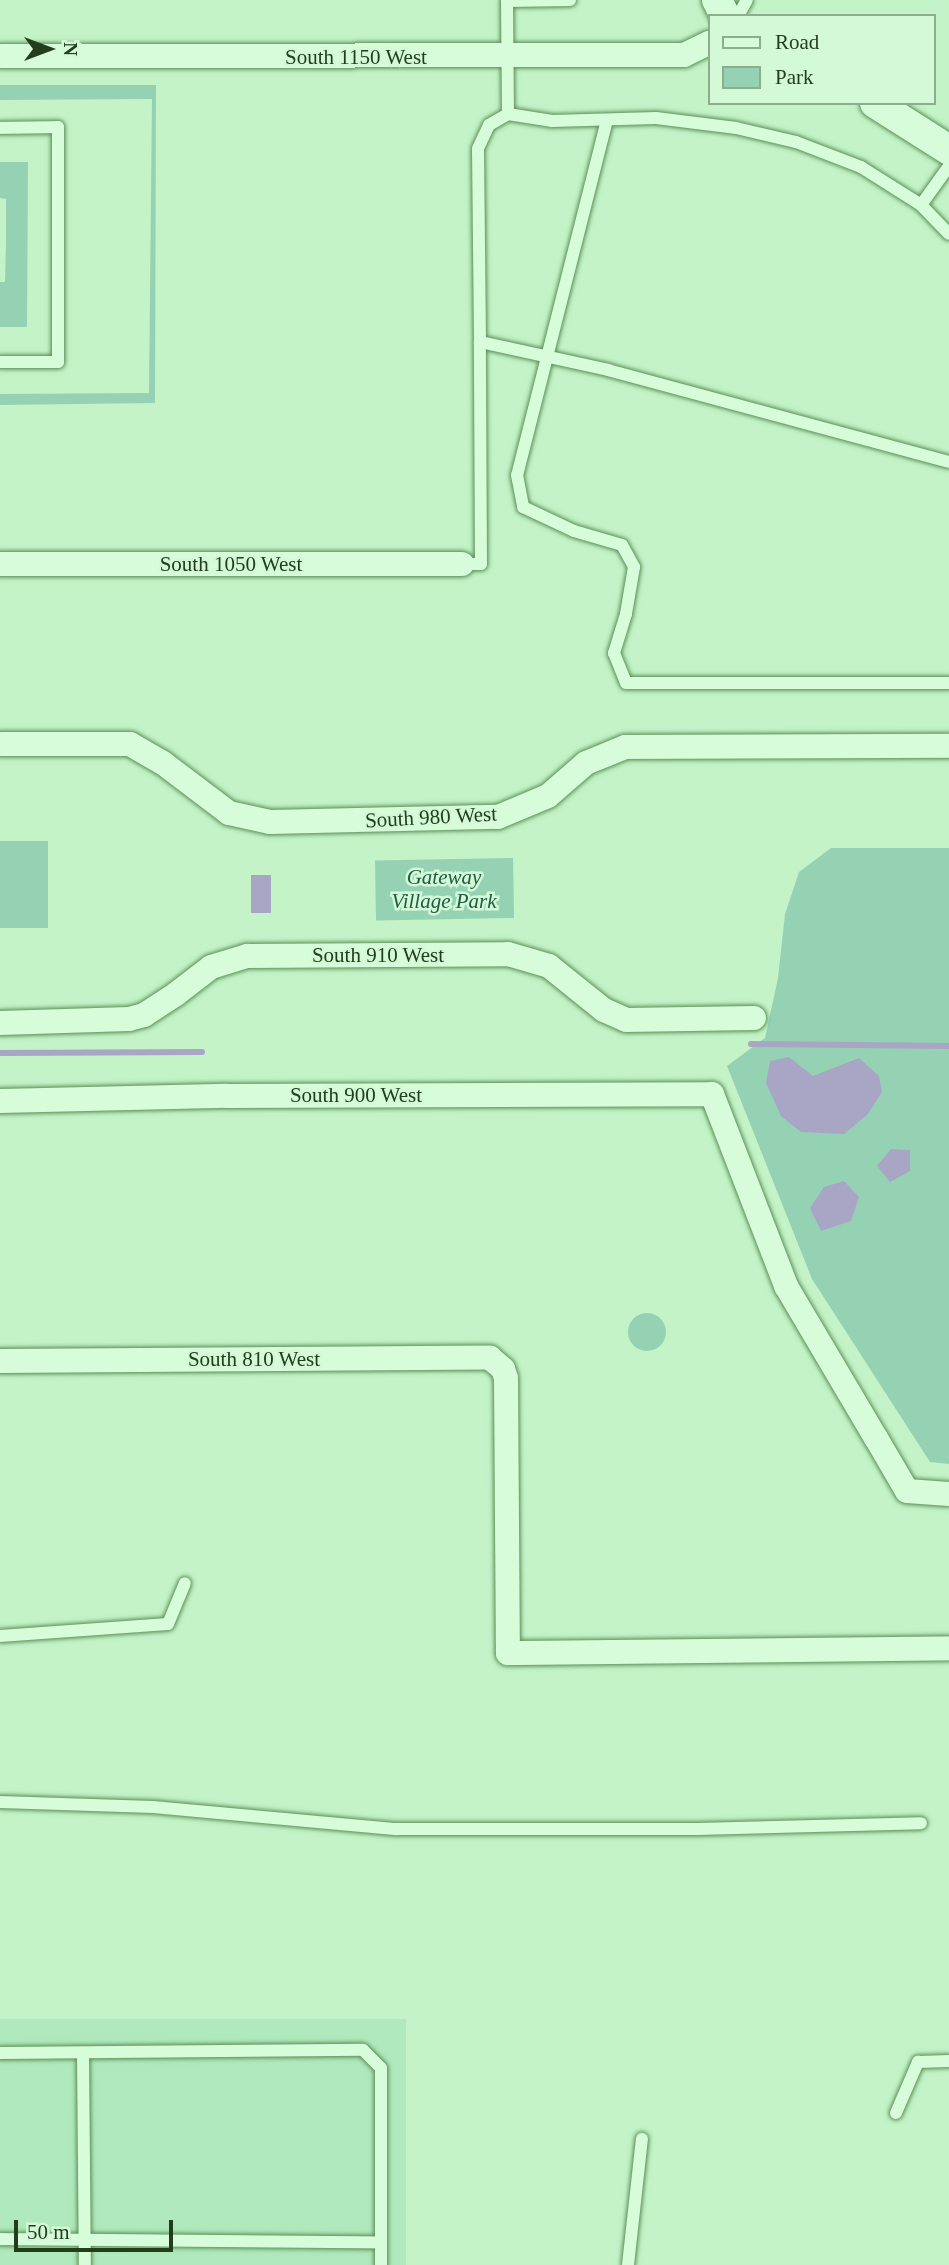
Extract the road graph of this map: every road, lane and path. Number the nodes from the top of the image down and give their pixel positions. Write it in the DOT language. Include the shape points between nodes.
graph roads {
  1 [pos="570,0"];
  2 [pos="507,1"];
  3 [pos="708,43"];
  4 [pos="0,56"];
  5 [pos="507,57"];
  6 [pos="879,105"];
  7 [pos="508,114"];
  8 [pos="607,120"];
  9 [pos="0,128"];
  10 [pos="949,150"];
  11 [pos="949,166"];
  12 [pos="921,205"];
  13 [pos="949,234"];
  14 [pos="480,342"];
  15 [pos="546,356"];
  16 [pos="0,362"];
  17 [pos="949,462"];
  18 [pos="0,564"];
  19 [pos="462,564"];
  20 [pos="949,683"];
  21 [pos="0,744"];
  22 [pos="949,746"];
  23 [pos="754,1018"];
  24 [pos="0,1023"];
  25 [pos="0,1101"];
  26 [pos="0,1361"];
  27 [pos="949,1494"];
  28 [pos="185,1583"];
  29 [pos="0,1636"];
  30 [pos="949,1648"];
  31 [pos="0,1802"];
  32 [pos="921,1823"];
  33 [pos="0,2053"];
  34 [pos="83,2053"];
  35 [pos="949,2062"];
  36 [pos="896,2113"];
  37 [pos="642,2139"];
  38 [pos="0,2239"];
  39 [pos="85,2239"];
  40 [pos="381,2242"];
  41 [pos="85,2265"];
  42 [pos="381,2265"];
  43 [pos="628,2265"];
  1 -- 2 [label="lane"];
  2 -- 5 [label="lane"];
  3 -- 5 [label="street, South 1150 West" via="684,55"];
  4 -- 5 [label="street, South 1150 West"];
  5 -- 7 [label="lane"];
  6 -- 10 [label="street"];
  7 -- 8 [label="lane" via="552,121"];
  7 -- 14 [label="lane" via="489,125 478,149"];
  8 -- 12 [label="lane" via="656,118 796,142 861,167"];
  8 -- 15 [label="lane"];
  9 -- 16 [label="lane" via="58,127 58,362"];
  11 -- 12 [label="lane"];
  12 -- 13 [label="lane"];
  14 -- 15 [label="lane"];
  14 -- 19 [label="lane" via="481,564"];
  15 -- 17 [label="lane"];
  15 -- 20 [label="lane" via="517,475 523,507 574,531 622,545 634,567 614,653 626,683"];
  18 -- 19 [label="street, South 1050 West"];
  21 -- 22 [label="street, South 980 West" via="130,744 229,813 270,822 498,817 548,796 586,763 625,747"];
  23 -- 24 [label="street, South 910 West" via="625,1020 604,1010 549,966 508,954 247,956 211,967 144,1015"];
  25 -- 27 [label="street, South 900 West" via="712,1094 786,1286 907,1491"];
  26 -- 30 [label="street, South 810 West" via="490,1358 503,1370 507,1401 508,1653"];
  28 -- 29 [label="lane" via="168,1625"];
  31 -- 32 [label="lane" via="152,1807 397,1829"];
  33 -- 34 [label="lane"];
  34 -- 39 [label="lane"];
  34 -- 40 [label="lane" via="363,2050 381,2068"];
  35 -- 36 [label="lane" via="918,2062"];
  37 -- 43 [label="lane"];
  38 -- 39 [label="lane"];
  39 -- 40 [label="lane"];
  39 -- 41 [label="lane"];
  40 -- 42 [label="lane"];
}
